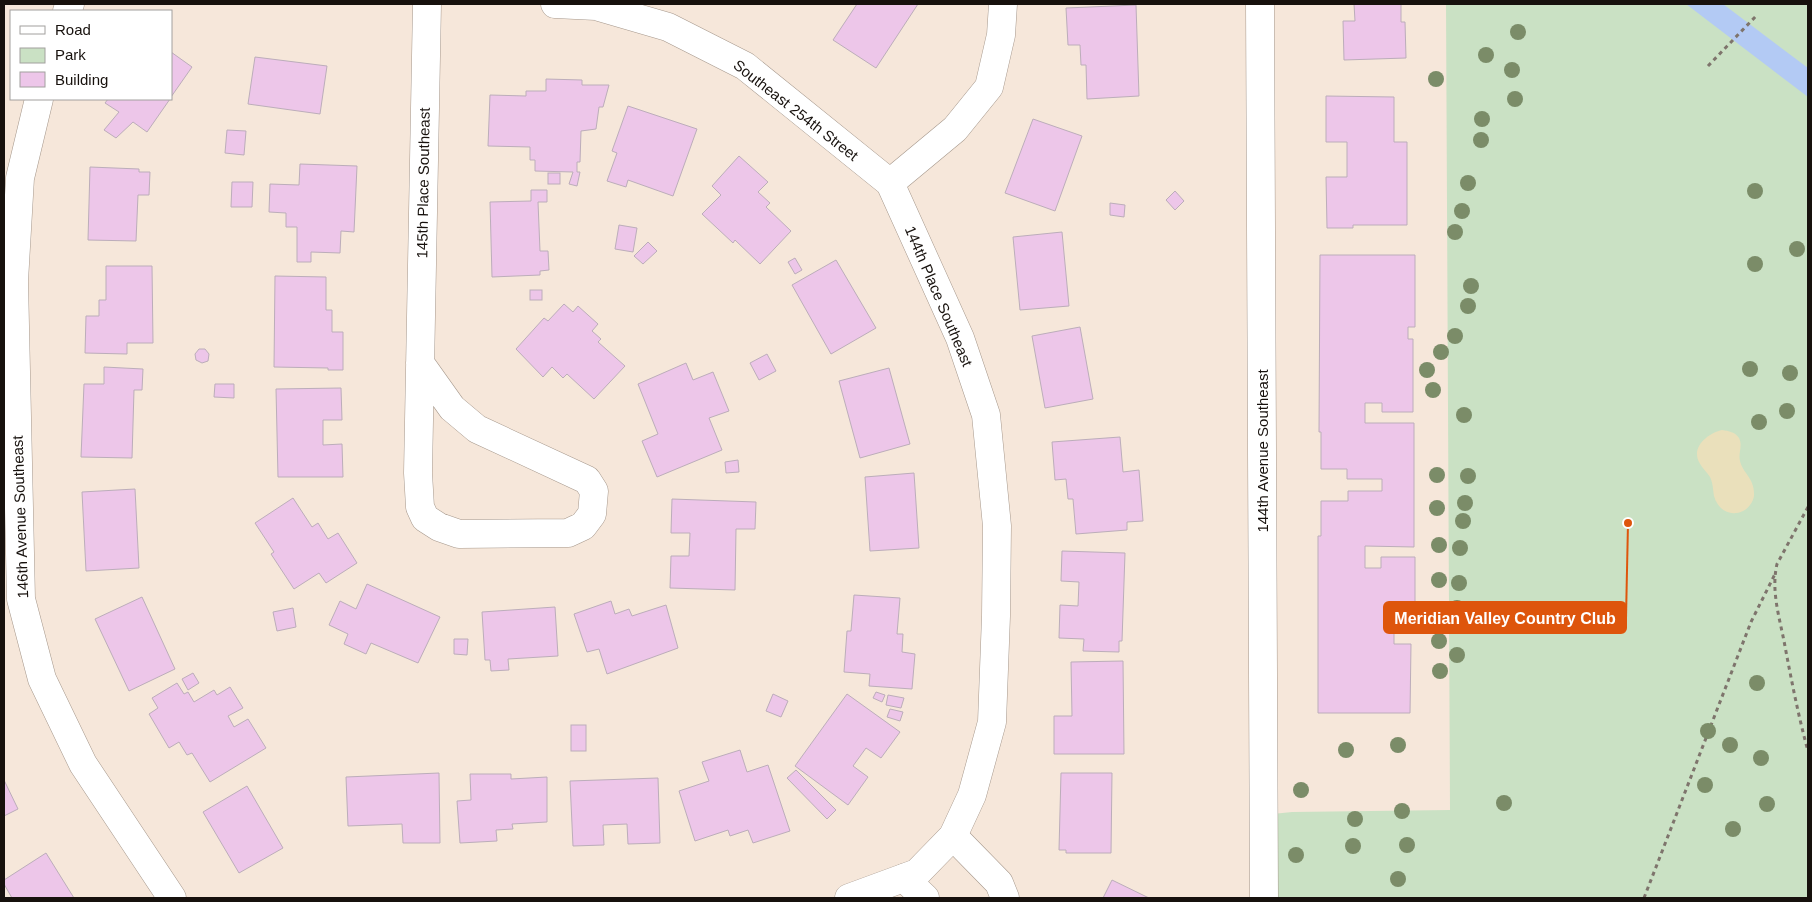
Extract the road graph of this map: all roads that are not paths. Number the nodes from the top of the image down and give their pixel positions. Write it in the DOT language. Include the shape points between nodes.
graph roads {
  1 [pos="426,4"];
  2 [pos="555,4"];
  3 [pos="1003,4"];
  4 [pos="1260,4"];
  5 [pos="39,100"];
  6 [pos="890,183"];
  7 [pos="420,363"];
  8 [pos="953,836"];
  9 [pos="915,883"];
  10 [pos="172,898"];
  11 [pos="849,898"];
  12 [pos="1005,898"];
  13 [pos="1264,898"];
  1 -- 7 [label="street, 145th Place Southeast"];
  2 -- 6 [label="street, Southeast 254th Street" via="596,6 668,27 744,66"];
  3 -- 6 [label="street" via="1001,35 988,86 955,129"];
  4 -- 13 [label="street, 144th Avenue Southeast"];
  5 -- 10 [label="street, 146th Avenue Southeast" via="20,178 14,280 21,599 42,679 83,764"];
  6 -- 8 [label="street, 144th Place Southeast" via="960,338 986,415 997,526 992,722 972,794"];
  7 -- 7 [label="street, 145th Place Southeast" via="418,473 420,507 426,518 459,534 568,533 583,526 592,514 594,491 587,480 477,429 452,408"];
  8 -- 9 [label="street, 144th Place Southeast"];
  8 -- 12 [label="street" via="999,883"];
  9 -- 11 [label="street"];
}
